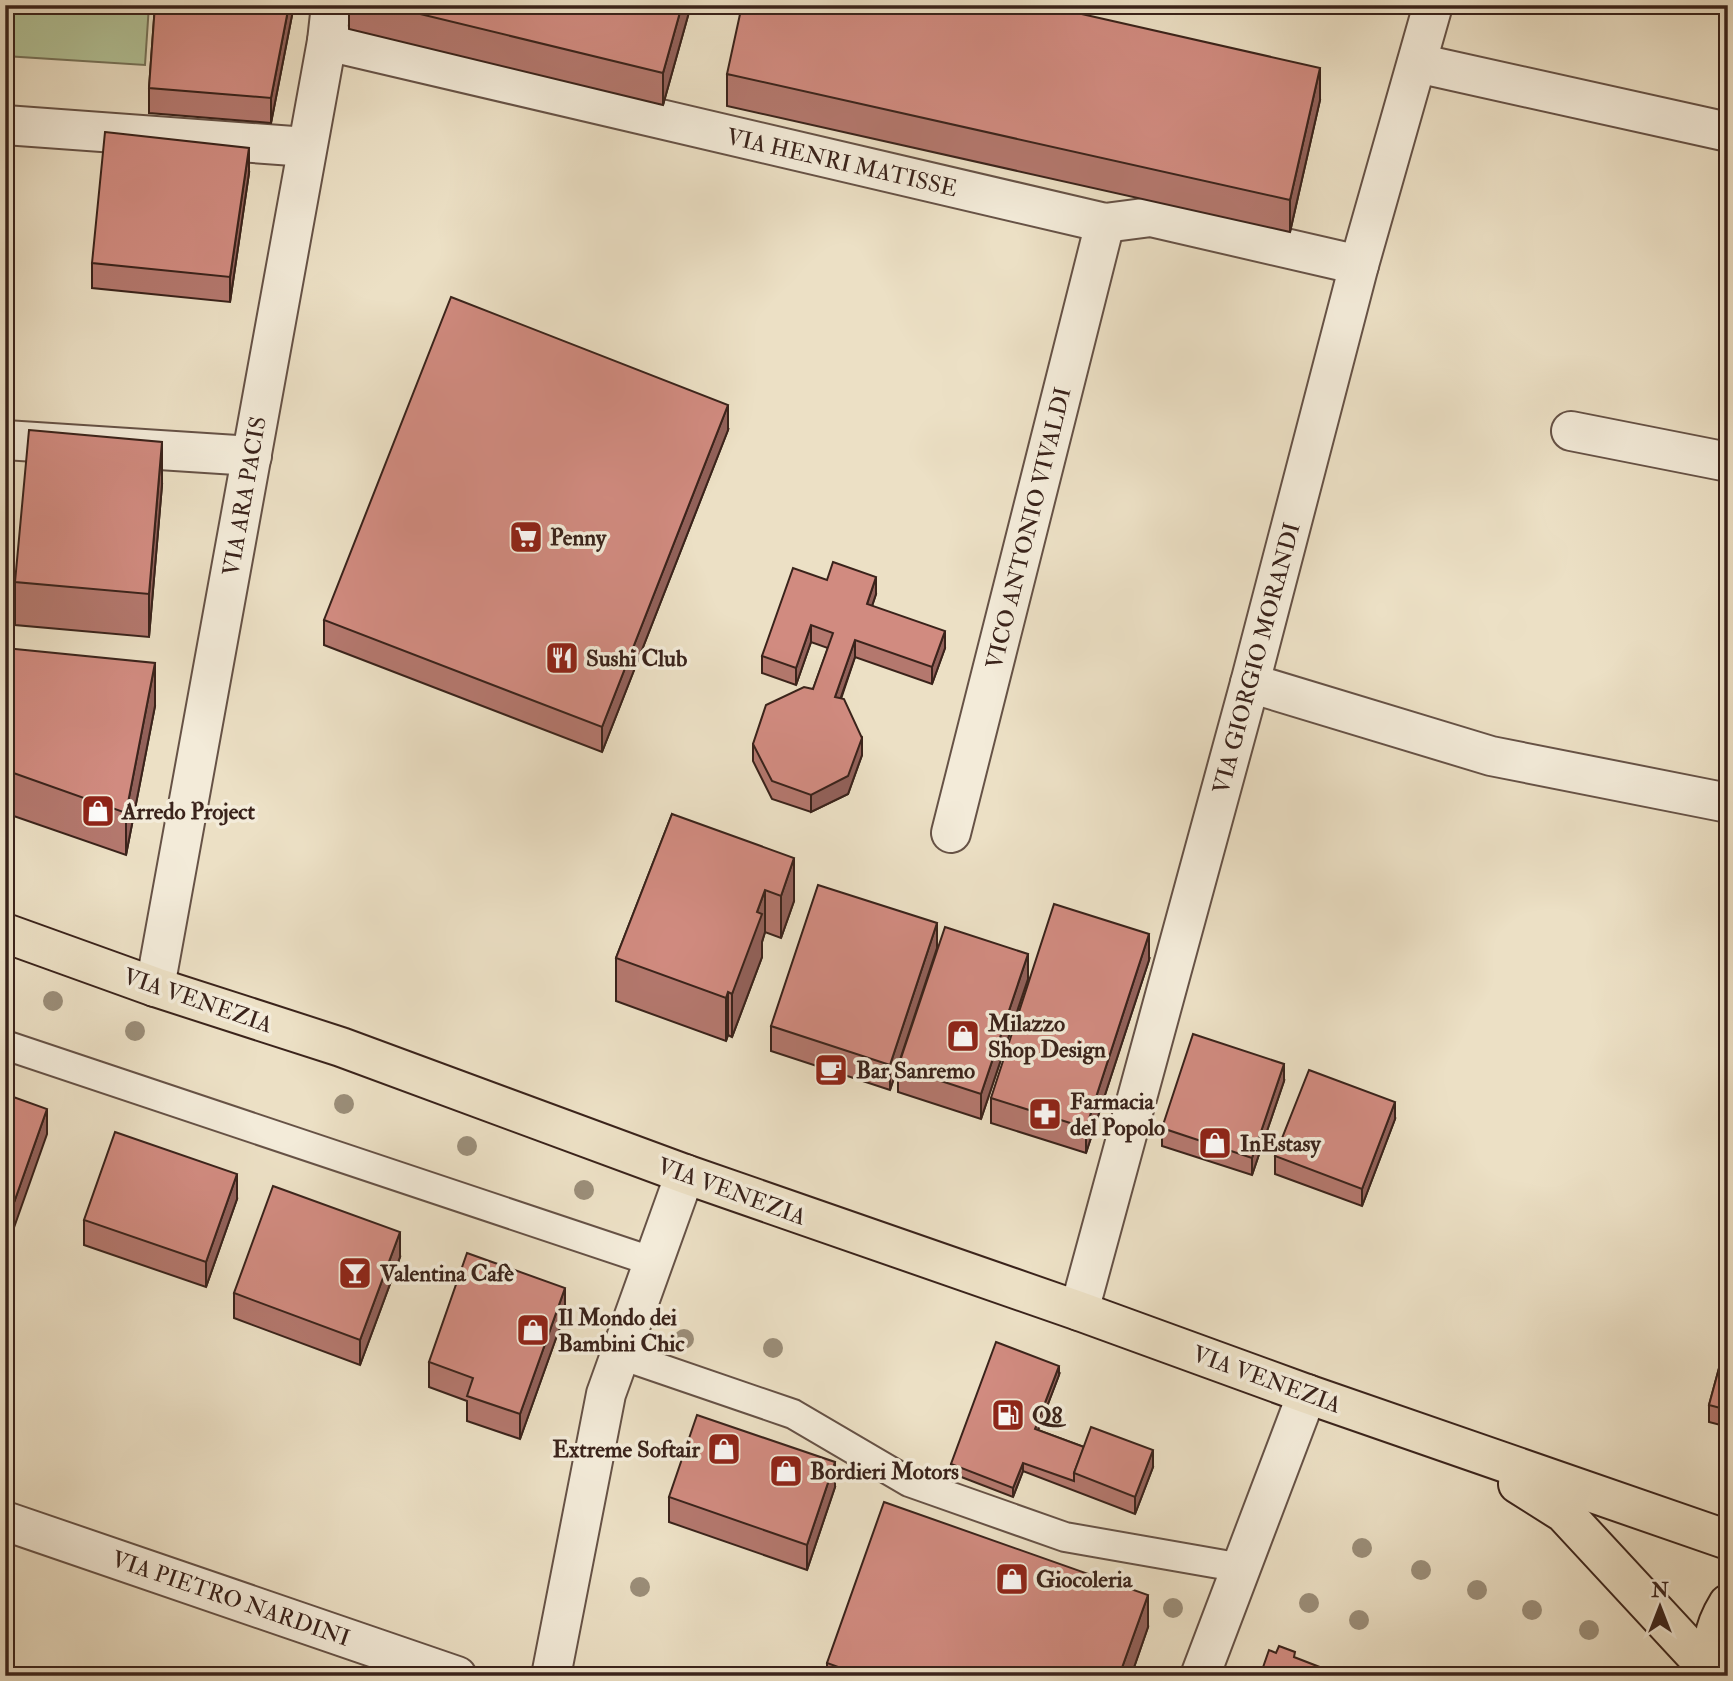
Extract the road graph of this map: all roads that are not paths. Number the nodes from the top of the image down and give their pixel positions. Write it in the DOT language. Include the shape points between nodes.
graph roads {
  1 [pos="1433,5"];
  2 [pos="329,23"];
  3 [pos="1417,63"];
  4 [pos="5,125"];
  5 [pos="1728,132"];
  6 [pos="307,147"];
  7 [pos="1105,223"];
  8 [pos="1359,265"];
  9 [pos="1571,431"];
  10 [pos="5,440"];
  11 [pos="252,456"];
  12 [pos="1728,462"];
  13 [pos="1250,683"];
  14 [pos="1728,803"];
  15 [pos="951,833"];
  16 [pos="5,933"];
  17 [pos="155,987"];
  18 [pos="5,1045"];
  19 [pos="685,1174"];
  20 [pos="654,1262"];
  21 [pos="1080,1311"];
  22 [pos="621,1356"];
  23 [pos="1307,1394"];
  24 [pos="1460,1448"];
  25 [pos="5,1521"];
  26 [pos="1728,1540"];
  27 [pos="1241,1568"];
  28 [pos="1728,1604"];
  29 [pos="457,1676"];
  30 [pos="551,1676"];
  31 [pos="1200,1676"];
  32 [pos="1716,1676"];
  1 -- 3 [label="street, VIA GIORGIO MORANDI"];
  2 -- 6 [label="street, VIA ARA PACIS"];
  2 -- 7 [label="street, VIA HENRI MATISSE"];
  3 -- 5 [label="street"];
  3 -- 8 [label="street, VIA GIORGIO MORANDI"];
  4 -- 6 [label="street"];
  6 -- 11 [label="street, VIA ARA PACIS"];
  7 -- 8 [label="street, VIA HENRI MATISSE" via="1151,217"];
  7 -- 15 [label="street, VICO ANTONIO VIVALDI"];
  8 -- 13 [label="street, VIA GIORGIO MORANDI"];
  9 -- 12 [label="street"];
  10 -- 11 [label="street"];
  11 -- 17 [label="street, VIA ARA PACIS"];
  13 -- 14 [label="street" via="1491,756"];
  13 -- 21 [label="street, VIA GIORGIO MORANDI"];
  16 -- 17 [label="main road, VIA VENEZIA"];
  17 -- 19 [label="main road, VIA VENEZIA" via="341,1048"];
  18 -- 20 [label="lane"];
  19 -- 20 [label="street"];
  19 -- 21 [label="main road, VIA VENEZIA"];
  20 -- 22 [label="street"];
  21 -- 23 [label="main road, VIA VENEZIA"];
  22 -- 27 [label="lane" via="793,1414 909,1482 1065,1537"];
  22 -- 30 [label="street" via="606,1394"];
  23 -- 24 [label="main road, VIA VENEZIA"];
  23 -- 27 [label="street"];
  24 -- 26 [label="main road"];
  24 -- 32 [label="main road" via="1564,1513"];
  25 -- 29 [label="street, VIA PIETRO NARDINI"];
  27 -- 31 [label="street"];
  28 -- 32 [label="main road" via="1717,1620 1712,1650"];
}
